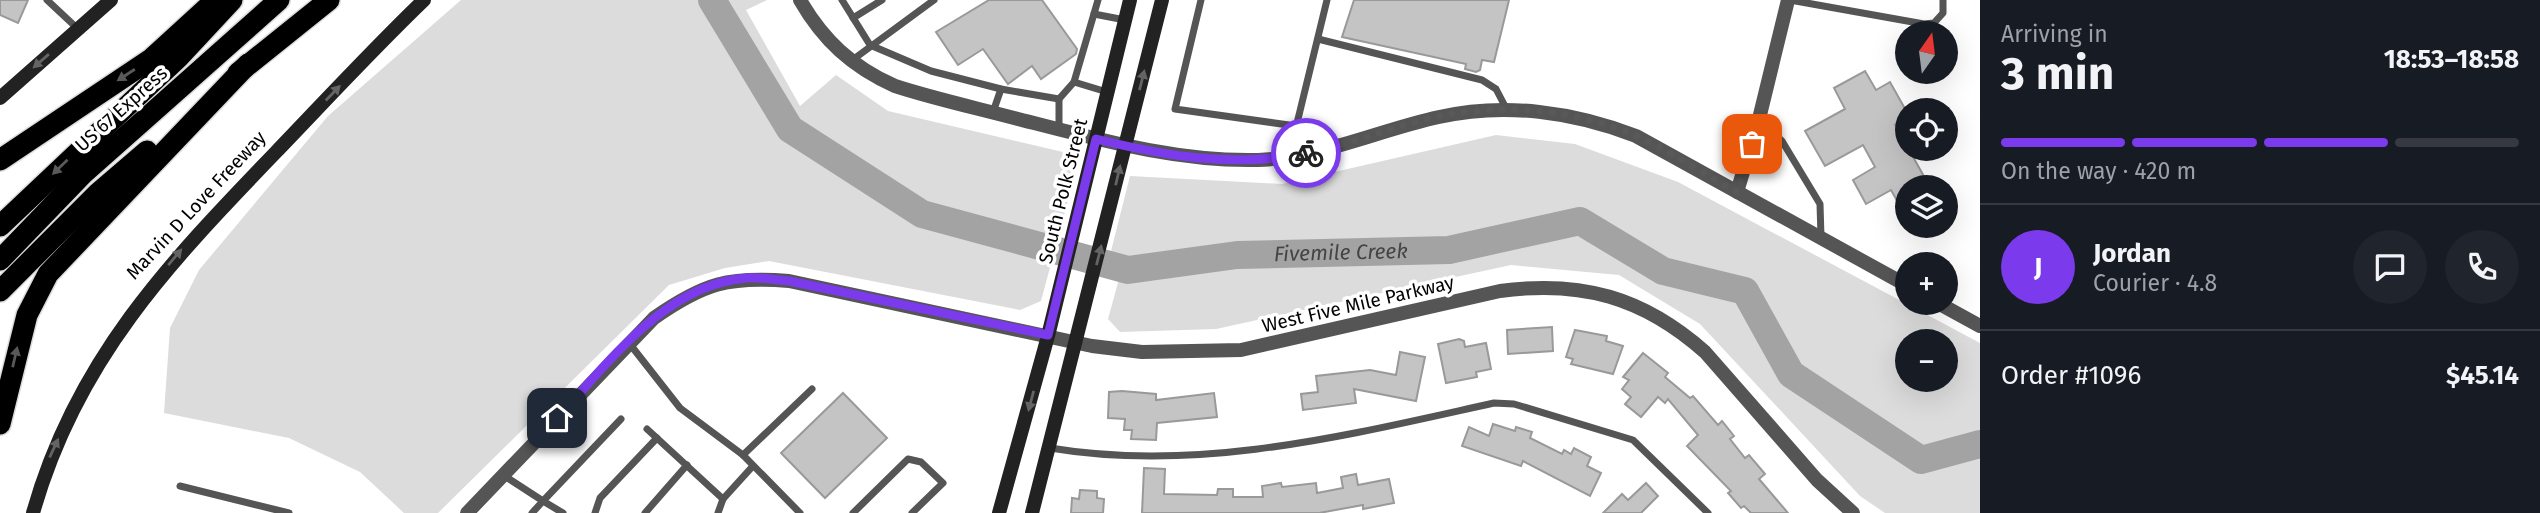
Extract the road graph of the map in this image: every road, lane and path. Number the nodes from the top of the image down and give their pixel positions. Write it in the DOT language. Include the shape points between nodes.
graph roads {
  1 [pos="47,0"];
  2 [pos="111,0"];
  3 [pos="216,0"];
  4 [pos="232,0"];
  5 [pos="279,0"];
  6 [pos="329,0"];
  7 [pos="424,0"];
  8 [pos="800,0"];
  9 [pos="842,0"];
  10 [pos="882,0"];
  11 [pos="934,0"];
  12 [pos="1098,0"];
  13 [pos="1130,0"];
  14 [pos="1163,0"];
  15 [pos="1201,0"];
  16 [pos="1327,0"];
  17 [pos="1789,0"];
  18 [pos="1943,0"];
  19 [pos="1094,14"];
  20 [pos="853,18"];
  21 [pos="1125,20"];
  22 [pos="78,29"];
  23 [pos="1318,39"];
  24 [pos="870,45"];
  25 [pos="850,61"];
  26 [pos="248,64"];
  27 [pos="1074,82"];
  28 [pos="1001,89"];
  29 [pos="1107,92"];
  30 [pos="0,98"];
  31 [pos="1059,99"];
  32 [pos="1507,110"];
  33 [pos="993,112"];
  34 [pos="1759,119"];
  35 [pos="1296,126"];
  36 [pos="1059,129"];
  37 [pos="1096,139"];
  38 [pos="1125,146"];
  39 [pos="1289,157"];
  40 [pos="0,160"];
  41 [pos="1737,192"];
  42 [pos="0,226"];
  43 [pos="1821,238"];
  44 [pos="0,260"];
  45 [pos="1895,279"];
  46 [pos="0,291"];
  47 [pos="1958,314"];
  48 [pos="1980,326"];
  49 [pos="1048,335"];
  50 [pos="629,342"];
  51 [pos="1077,343"];
  52 [pos="812,389"];
  53 [pos="621,419"];
  54 [pos="0,424"];
  55 [pos="647,429"];
  56 [pos="657,438"];
  57 [pos="1051,448"];
  58 [pos="743,455"];
  59 [pos="687,465"];
  60 [pos="751,467"];
  61 [pos="503,475"];
  62 [pos="180,486"];
  63 [pos="723,499"];
  64 [pos="543,501"];
  65 [pos="33,513"];
  66 [pos="289,513"];
  67 [pos="467,513"];
  68 [pos="532,513"];
  69 [pos="563,513"];
  70 [pos="595,513"];
  71 [pos="645,513"];
  72 [pos="718,513"];
  73 [pos="800,513"];
  74 [pos="853,513"];
  75 [pos="912,513"];
  76 [pos="999,513"];
  77 [pos="1032,513"];
  78 [pos="1708,513"];
  79 [pos="1853,513"];
  1 -- 22 [label="lane"];
  2 -- 22 [label="main road"];
  3 -- 40 [label="highway, one-way" via="151,59"];
  4 -- 42 [label="highway, one-way" via="179,57"];
  5 -- 44 [label="highway, US 67 Express" via="83,174"];
  6 -- 26 [label="highway"];
  65 -- 7 [label="main road, Marvin D Love Freeway, one-way" via="46,465 70,412 142,298 181,250"];
  8 -- 25 [label="street" via="813,22"];
  9 -- 20 [label="lane"];
  10 -- 20 [label="lane"];
  11 -- 24 [label="lane"];
  12 -- 19 [label="lane"];
  13 -- 21 [label="main road, South Polk Street"];
  38 -- 14 [label="main road, one-way"];
  15 -- 35 [label="lane" via="1175,109"];
  16 -- 23 [label="lane"];
  17 -- 18 [label="lane" via="1924,24 1934,23 1943,13"];
  17 -- 34 [label="street"];
  19 -- 21 [label="lane"];
  19 -- 27 [label="lane"];
  20 -- 24 [label="lane"];
  21 -- 29 [label="main road, South Polk Street"];
  22 -- 30 [label="main road, one-way"];
  23 -- 32 [label="lane" via="1482,80 1496,89"];
  23 -- 35 [label="lane"];
  24 -- 25 [label="lane"];
  24 -- 28 [label="lane" via="931,71"];
  25 -- 33 [label="street" via="895,86"];
  26 -- 46 [label="highway" via="98,193"];
  54 -- 26 [label="highway, one-way" via="27,315 48,274"];
  27 -- 29 [label="lane"];
  27 -- 31 [label="lane"];
  28 -- 31 [label="lane"];
  28 -- 33 [label="lane"];
  29 -- 37 [label="main road, South Polk Street"];
  31 -- 36 [label="lane"];
  32 -- 39 [label="street" via="1438,117"];
  32 -- 41 [label="street" via="1606,124"];
  33 -- 36 [label="street"];
  34 -- 41 [label="street"];
  34 -- 43 [label="lane" via="1772,127 1820,204"];
  35 -- 39 [label="lane"];
  36 -- 37 [label="street"];
  37 -- 38 [label="street"];
  37 -- 49 [label="main road, South Polk Street"];
  38 -- 39 [label="street" via="1205,159"];
  51 -- 38 [label="main road, one-way"];
  41 -- 43 [label="street"];
  43 -- 45 [label="street"];
  47 -- 48 [label="street"];
  49 -- 50 [label="street, West Five Mile Parkway" via="789,281 747,278 710,286 672,305"];
  49 -- 51 [label="street, West Five Mile Parkway"];
  49 -- 76 [label="main road, South Polk Street, one-way"];
  50 -- 58 [label="lane" via="680,408"];
  50 -- 61 [label="street, West Five Mile Parkway"];
  51 -- 57 [label="main road"];
  51 -- 79 [label="street, West Five Mile Parkway" via="1142,352 1241,350 1500,291 1537,286 1594,292 1645,310 1684,333 1817,480"];
  52 -- 58 [label="lane"];
  53 -- 64 [label="lane"];
  55 -- 56 [label="lane"];
  56 -- 59 [label="lane"];
  56 -- 70 [label="lane" via="600,498"];
  57 -- 77 [label="main road"];
  57 -- 78 [label="lane" via="1087,454 1185,457 1310,443 1494,403 1514,404 1633,440"];
  58 -- 60 [label="lane"];
  59 -- 63 [label="lane"];
  59 -- 71 [label="lane"];
  60 -- 63 [label="lane"];
  60 -- 73 [label="lane"];
  61 -- 64 [label="lane"];
  61 -- 67 [label="street, West Five Mile Parkway"];
  62 -- 66 [label="lane"];
  63 -- 72 [label="lane"];
  64 -- 68 [label="lane"];
  64 -- 69 [label="lane"];
  74 -- 75 [label="lane" via="908,459 921,462 943,483"];
}
